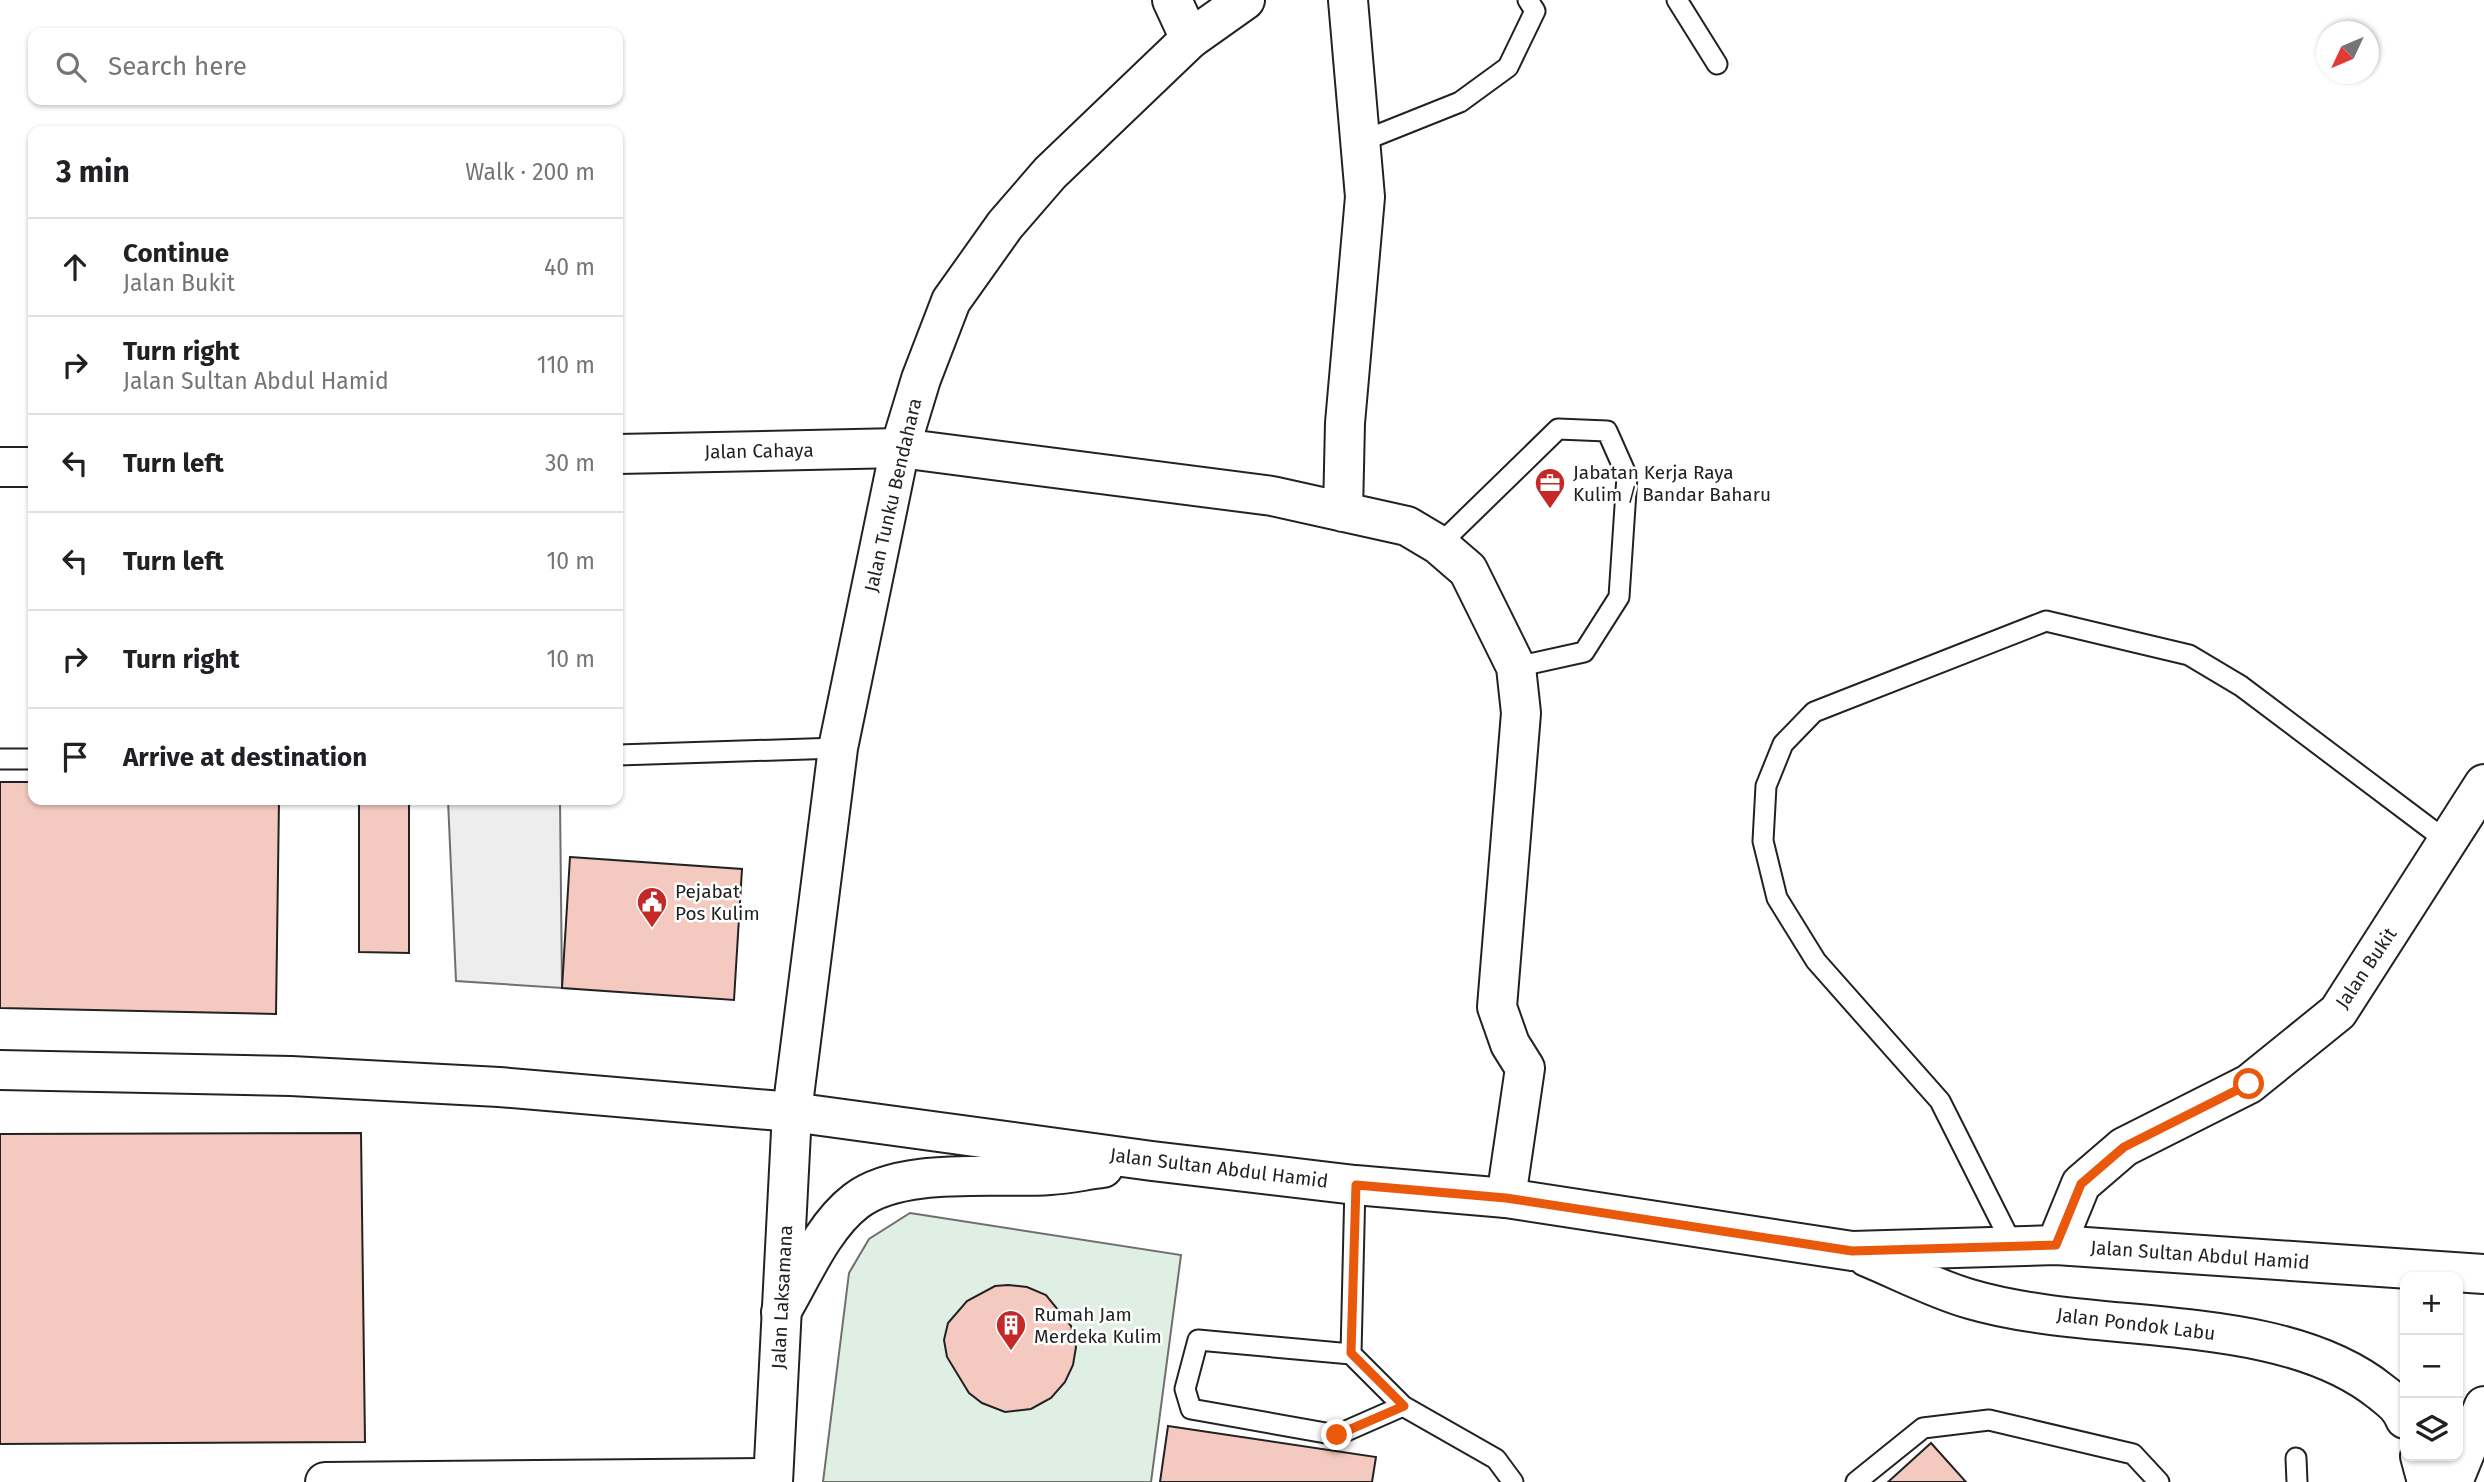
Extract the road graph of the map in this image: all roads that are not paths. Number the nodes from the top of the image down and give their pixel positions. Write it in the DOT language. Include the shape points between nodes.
graph roads {
  1 [pos="1172,0"];
  2 [pos="1245,0"];
  3 [pos="1348,0"];
  4 [pos="1528,0"];
  5 [pos="1677,0"];
  6 [pos="1191,40"];
  7 [pos="1717,64"];
  8 [pos="1360,142"];
  9 [pos="900,449"];
  10 [pos="623,454"];
  11 [pos="0,467"];
  12 [pos="28,467"];
  13 [pos="1343,512"];
  14 [pos="1439,545"];
  15 [pos="1516,667"];
  16 [pos="838,748"];
  17 [pos="623,755"];
  18 [pos="0,759"];
  19 [pos="28,759"];
  20 [pos="2484,784"];
  21 [pos="2448,842"];
  22 [pos="0,1070"];
  23 [pos="792,1112"];
  24 [pos="1152,1161"];
  25 [pos="1356,1185"];
  26 [pos="1506,1198"];
  27 [pos="2056,1245"];
  28 [pos="2014,1248"];
  29 [pos="1852,1251"];
  30 [pos="2484,1275"];
  31 [pos="781,1312"];
  32 [pos="1351,1353"];
  33 [pos="1404,1406"];
  34 [pos="2484,1406"];
  35 [pos="2400,1407"];
  36 [pos="2296,1458"];
  37 [pos="2421,1461"];
  38 [pos="773,1480"];
  39 [pos="325,1482"];
  40 [pos="1513,1482"];
  41 [pos="1856,1482"];
  42 [pos="2159,1482"];
  43 [pos="2297,1482"];
  44 [pos="2427,1482"];
  45 [pos="2453,1482"];
  1 -- 6 [label="street"];
  2 -- 6 [label="street, Jalan Tunku Bendahara"];
  3 -- 8 [label="street"];
  4 -- 8 [label="lane" via="1535,11 1508,67 1460,102"];
  5 -- 7 [label="lane"];
  6 -- 9 [label="street, Jalan Tunku Bendahara" via="1050,173 1005,225 951,301"];
  8 -- 13 [label="street" via="1365,197 1345,423"];
  9 -- 10 [label="street, Jalan Cahaya"];
  9 -- 13 [label="street, Jalan Cahaya" via="1272,496"];
  9 -- 16 [label="street, Jalan Tunku Bendahara"];
  11 -- 12 [label="street"];
  13 -- 14 [label="street, Jalan Cahaya" via="1406,526"];
  14 -- 15 [label="street, Jalan Cahaya" via="1468,570"];
  14 -- 15 [label="lane" via="1558,429 1607,430 1627,476 1619,597 1584,652"];
  15 -- 26 [label="street" via="1521,713 1497,1007 1510,1044 1525,1068"];
  16 -- 17 [label="lane"];
  16 -- 23 [label="street, Jalan Tunku Bendahara"];
  18 -- 19 [label="lane"];
  20 -- 21 [label="street, Jalan Bukit"];
  21 -- 27 [label="street, Jalan Bukit" via="2338,1012 2249,1084 2124,1147 2081,1184"];
  21 -- 28 [label="lane" via="2241,686 2189,655 2046,621 1814,712 1783,744 1766,786 1763,841 1777,898 1816,961 1940,1101"];
  22 -- 23 [label="street, Jalan Sultan Abdul Hamid" via="444,1084"];
  23 -- 24 [label="street, Jalan Sultan Abdul Hamid"];
  23 -- 31 [label="street, Jalan Laksamana"];
  24 -- 25 [label="street, Jalan Sultan Abdul Hamid"];
  24 -- 31 [label="street" via="1049,1175 949,1177 884,1187 856,1201 838,1220"];
  25 -- 26 [label="street, Jalan Sultan Abdul Hamid"];
  25 -- 32 [label="lane"];
  26 -- 29 [label="street, Jalan Sultan Abdul Hamid"];
  27 -- 28 [label="street, Jalan Sultan Abdul Hamid"];
  27 -- 30 [label="street, Jalan Sultan Abdul Hamid"];
  28 -- 29 [label="street, Jalan Sultan Abdul Hamid"];
  29 -- 35 [label="street, Jalan Pondok Labu" via="1970,1299 2073,1318 2260,1339 2321,1356 2360,1375"];
  31 -- 38 [label="street, Jalan Laksamana"];
  32 -- 33 [label="lane"];
  32 -- 33 [label="lane" via="1198,1340 1185,1389 1191,1409 1337,1435"];
  33 -- 40 [label="lane" via="1496,1459"];
  34 -- 45 [label="street"];
  36 -- 43 [label="lane"];
  37 -- 44 [label="street"];
  38 -- 39 [label="street"];
  41 -- 42 [label="lane" via="1923,1429 1989,1420 2133,1454"];
}
